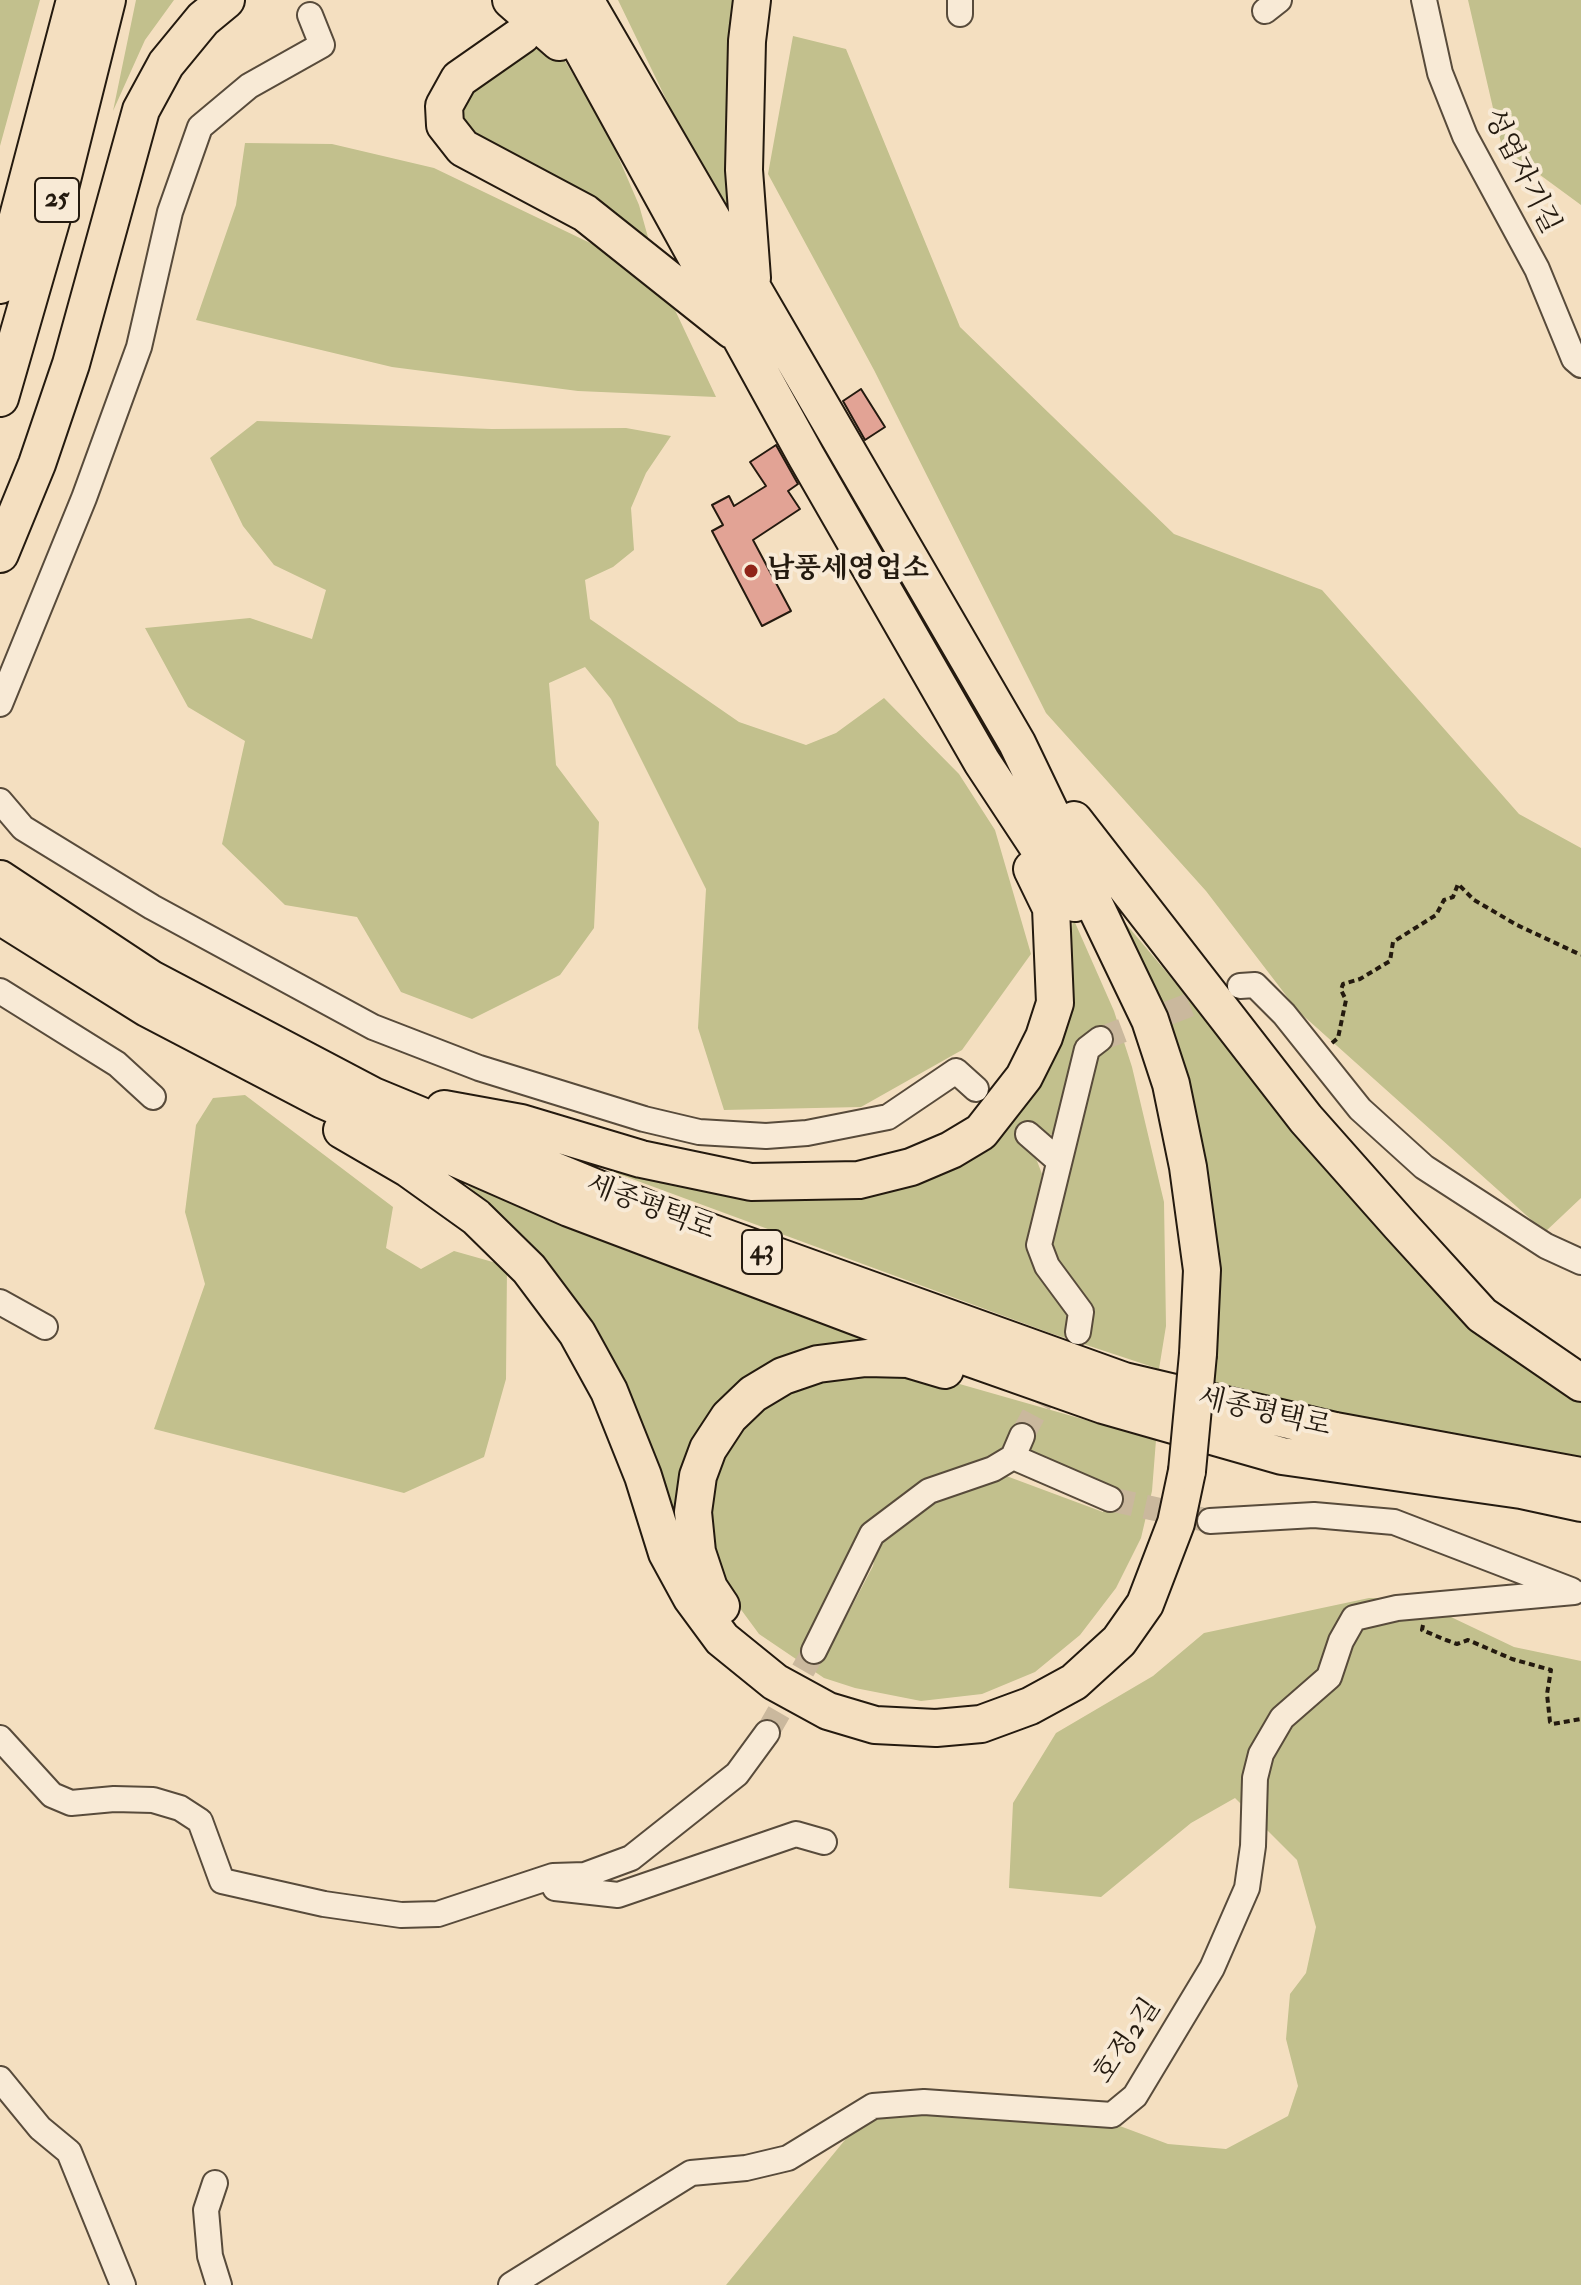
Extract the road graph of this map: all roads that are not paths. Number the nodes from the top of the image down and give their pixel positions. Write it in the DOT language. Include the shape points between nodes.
graph roads {
  1 [pos="75,0"];
  2 [pos="107,0"];
  3 [pos="226,0"];
  4 [pos="511,0"];
  5 [pos="555,0"];
  6 [pos="585,0"];
  7 [pos="752,0"];
  8 [pos="1424,0"];
  9 [pos="310,15"];
  10 [pos="600,16"];
  11 [pos="522,35"];
  12 [pos="609,96"];
  13 [pos="0,285"];
  14 [pos="753,288"];
  15 [pos="744,340"];
  16 [pos="1581,365"];
  17 [pos="0,398"];
  18 [pos="0,554"];
  19 [pos="0,704"];
  20 [pos="1017,743"];
  21 [pos="982,762"];
  22 [pos="0,801"];
  23 [pos="0,879"];
  24 [pos="0,916"];
  25 [pos="1240,986"];
  26 [pos="0,991"];
  27 [pos="147,1008"];
  28 [pos="1100,1039"];
  29 [pos="976,1089"];
  30 [pos="373,1096"];
  31 [pos="153,1097"];
  32 [pos="1028,1134"];
  33 [pos="1059,1161"];
  34 [pos="1581,1262"];
  35 [pos="0,1302"];
  36 [pos="45,1327"];
  37 [pos="1078,1332"];
  38 [pos="1187,1351"];
  39 [pos="1581,1383"];
  40 [pos="1103,1405"];
  41 [pos="1175,1467"];
  42 [pos="1581,1476"];
  43 [pos="1110,1499"];
  44 [pos="1581,1503"];
  45 [pos="1210,1521"];
  46 [pos="1578,1592"];
  47 [pos="814,1651"];
  48 [pos="767,1733"];
  49 [pos="0,1738"];
  50 [pos="824,1842"];
  51 [pos="533,1886"];
  52 [pos="0,2079"];
  53 [pos="215,2183"];
  54 [pos="123,2285"];
  55 [pos="219,2285"];
  56 [pos="511,2285"];
  1 -- 13 [label="highway, 25"];
  2 -- 17 [label="highway, 25"];
  3 -- 18 [label="highway" via="166,64 141,110 71,364"];
  4 -- 12 [label="highway"];
  5 -- 12 [label="highway"];
  6 -- 10 [label="highway"];
  7 -- 14 [label="highway" via="744,170"];
  8 -- 16 [label="street, 성엽자기길" via="1440,73 1465,136 1537,269"];
  9 -- 19 [label="street" via="322,45 249,86 200,127 170,212 139,347"];
  10 -- 14 [label="highway"];
  11 -- 15 [label="highway" via="459,79 444,106 445,125 463,148 585,213"];
  12 -- 15 [label="highway"];
  14 -- 20 [label="highway"];
  15 -- 21 [label="highway"];
  20 -- 38 [label="highway" via="1150,1020 1171,1084 1202,1270"];
  20 -- 39 [label="highway" via="1306,1119 1482,1315"];
  21 -- 30 [label="highway" via="1051,908 1055,1003 1024,1077 981,1132 951,1150 859,1180 751,1182 641,1159 521,1123"];
  21 -- 38 [label="highway" via="1073,901 1128,1016 1160,1114 1174,1195"];
  22 -- 29 [label="street" via="23,828 152,907 373,1027 479,1068 644,1119 699,1132 807,1133 888,1117 956,1071"];
  23 -- 30 [label="highway, 세종평택로 / 43" via="151,979"];
  24 -- 27 [label="highway, 세종평택로 / 43"];
  25 -- 34 [label="street" via="1255,985 1360,1109 1424,1167 1533,1238"];
  26 -- 31 [label="street" via="117,1064"];
  27 -- 40 [label="highway, 세종평택로 / 43" via="323,1100 569,1208"];
  27 -- 41 [label="highway" via="409,1169 476,1217 529,1269 577,1333 609,1391 667,1553 691,1597 722,1639 775,1682 828,1711 875,1725 981,1724 1074,1682 1119,1641 1145,1604 1176,1523"];
  28 -- 33 [label="street" via="1087,1049"];
  30 -- 42 [label="highway, 세종평택로 / 43" via="654,1212 1124,1381 1335,1431"];
  32 -- 33 [label="street"];
  33 -- 37 [label="street" via="1039,1245 1047,1266 1081,1312"];
  35 -- 36 [label="street"];
  38 -- 41 [label="highway, bridge"];
  40 -- 41 [label="highway" via="908,1359 818,1364 783,1376 729,1417 698,1476 693,1512 697,1552 709,1588 736,1629 765,1656 830,1694 906,1711 1004,1699 1070,1661 1119,1607 1147,1552"];
  40 -- 44 [label="highway, 세종평택로 / 43" via="1282,1456"];
  43 -- 47 [label="street" via="1017,1447 993,1469 929,1491 872,1534"];
  45 -- 46 [label="street" via="1314,1515 1394,1522"];
  46 -- 56 [label="street, 호정2길" via="1354,1618 1329,1677 1282,1718 1261,1754 1247,1888 1212,1968 1135,2096 1112,2115 924,2102 873,2106 788,2158 691,2173"];
  48 -- 51 [label="street" via="737,1774 631,1858 585,1875 553,1876"];
  49 -- 51 [label="street" via="52,1795 71,1803 153,1800 180,1808 200,1821 222,1881 401,1915 438,1914"];
  50 -- 51 [label="street" via="796,1834 618,1895"];
  52 -- 54 [label="street" via="40,2128 69,2152"];
  53 -- 55 [label="street" via="206,2210"];
}
